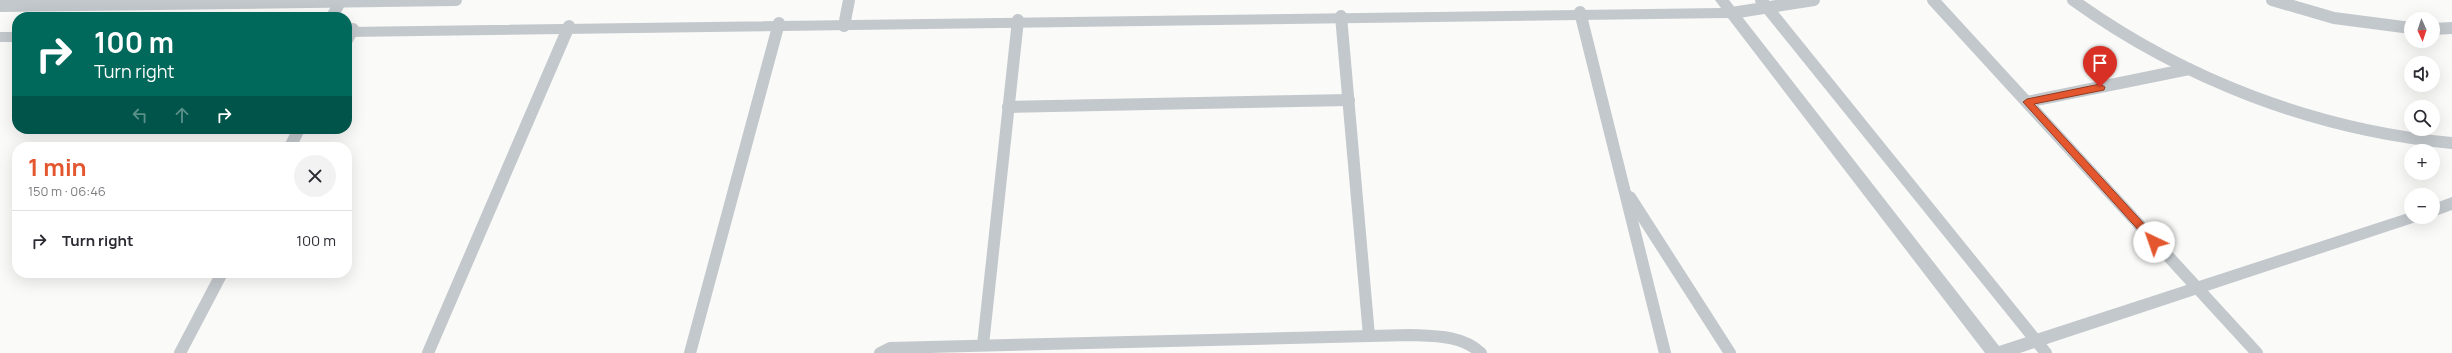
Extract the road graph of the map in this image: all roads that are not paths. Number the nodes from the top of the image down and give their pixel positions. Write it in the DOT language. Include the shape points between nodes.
graph roads {
  1 [pos="456,0"];
  2 [pos="850,0"];
  3 [pos="1814,0"];
  4 [pos="1933,0"];
  5 [pos="2073,0"];
  6 [pos="2272,0"];
  7 [pos="341,1"];
  8 [pos="57,3"];
  9 [pos="1764,4"];
  10 [pos="0,6"];
  11 [pos="1725,8"];
  12 [pos="335,12"];
  13 [pos="1580,14"];
  14 [pos="1342,18"];
  15 [pos="1018,22"];
  16 [pos="844,24"];
  17 [pos="778,25"];
  18 [pos="569,27"];
  19 [pos="2404,27"];
  20 [pos="2452,28"];
  21 [pos="2440,29"];
  22 [pos="352,32"];
  23 [pos="0,33"];
  24 [pos="12,33"];
  25 [pos="0,37"];
  26 [pos="12,37"];
  27 [pos="2189,69"];
  28 [pos="1349,100"];
  29 [pos="2027,102"];
  30 [pos="1008,107"];
  31 [pos="2452,143"];
  32 [pos="1624,188"];
  33 [pos="2452,203"];
  34 [pos="2440,208"];
  35 [pos="2404,220"];
  36 [pos="219,278"];
  37 [pos="2197,288"];
  38 [pos="1369,336"];
  39 [pos="983,345"];
  40 [pos="2041,347"];
  41 [pos="180,353"];
  42 [pos="428,353"];
  43 [pos="690,353"];
  44 [pos="880,353"];
  45 [pos="1481,353"];
  46 [pos="1665,353"];
  47 [pos="1730,353"];
  48 [pos="1983,353"];
  49 [pos="1997,353"];
  50 [pos="2257,353"];
  1 -- 7 [label="street"];
  2 -- 16 [label="street"];
  3 -- 9 [label="street"];
  4 -- 29 [label="street"];
  5 -- 27 [label="street" via="2124,36"];
  6 -- 19 [label="street" via="2334,18"];
  7 -- 8 [label="street"];
  7 -- 12 [label="street"];
  8 -- 10 [label="street"];
  9 -- 11 [label="street"];
  9 -- 40 [label="street"];
  11 -- 13 [label="street"];
  11 -- 48 [label="street"];
  11 -- 49 [label="street"];
  13 -- 14 [label="street"];
  13 -- 32 [label="street"];
  14 -- 15 [label="street"];
  14 -- 28 [label="street"];
  15 -- 16 [label="street"];
  15 -- 30 [label="street"];
  16 -- 17 [label="street"];
  17 -- 18 [label="street"];
  17 -- 43 [label="street"];
  18 -- 22 [label="street"];
  18 -- 42 [label="street"];
  20 -- 21 [label="street"];
  23 -- 24 [label="street"];
  25 -- 26 [label="street"];
  27 -- 29 [label="street"];
  27 -- 31 [label="street" via="2297,110 2365,131 2425,142"];
  28 -- 30 [label="street"];
  28 -- 38 [label="street"];
  29 -- 37 [label="street"];
  30 -- 39 [label="street"];
  32 -- 46 [label="street"];
  32 -- 47 [label="street"];
  33 -- 34 [label="street"];
  35 -- 37 [label="street"];
  36 -- 41 [label="street"];
  37 -- 40 [label="street"];
  37 -- 50 [label="street"];
  38 -- 39 [label="street"];
  38 -- 45 [label="street" via="1448,337 1478,349"];
  39 -- 44 [label="street" via="890,348"];
  40 -- 49 [label="street"];
}
